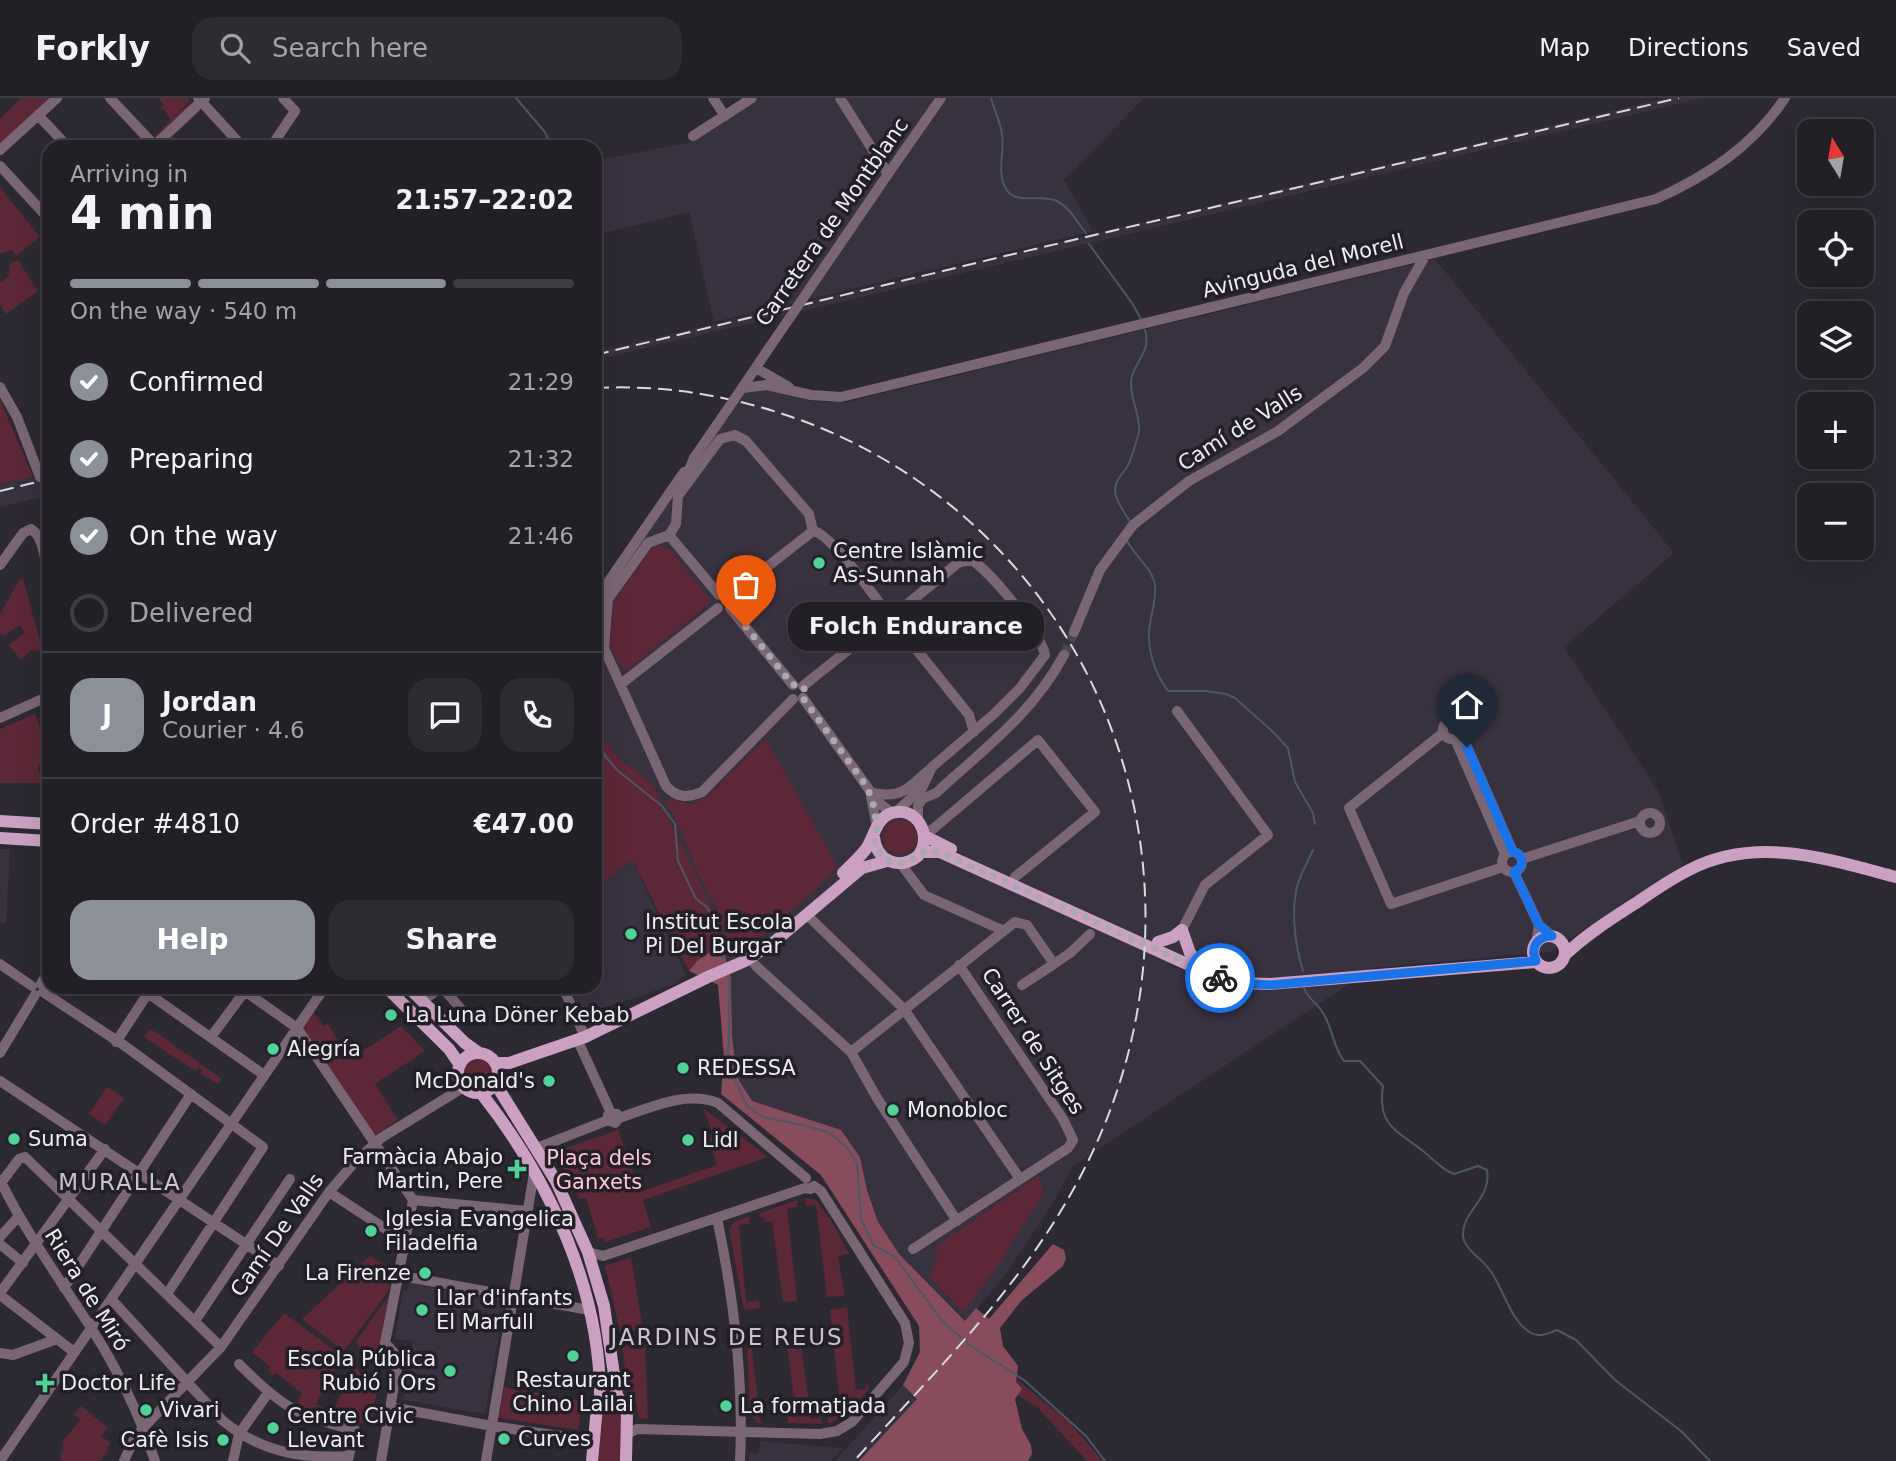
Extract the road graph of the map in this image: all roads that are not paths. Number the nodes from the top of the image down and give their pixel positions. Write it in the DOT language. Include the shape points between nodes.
graph roads {
  1 [pos="57,98"];
  2 [pos="110,98"];
  3 [pos="283,98"];
  4 [pos="713,98"];
  5 [pos="752,98"];
  6 [pos="840,98"];
  7 [pos="941,98"];
  8 [pos="1784,98"];
  9 [pos="201,99"];
  10 [pos="38,115"];
  11 [pos="724,116"];
  12 [pos="693,136"];
  13 [pos="61,140"];
  14 [pos="148,140"];
  15 [pos="160,140"];
  16 [pos="237,140"];
  17 [pos="276,140"];
  18 [pos="0,150"];
  19 [pos="0,166"];
  20 [pos="888,174"];
  21 [pos="42,211"];
  22 [pos="1425,256"];
  23 [pos="767,351"];
  24 [pos="755,369"];
  25 [pos="770,381"];
  26 [pos="0,387"];
  27 [pos="742,388"];
  28 [pos="694,458"];
  29 [pos="40,477"];
  30 [pos="678,496"];
  31 [pos="813,531"];
  32 [pos="669,535"];
  33 [pos="42,553"];
  34 [pos="0,565"];
  35 [pos="602,591"];
  36 [pos="719,595"];
  37 [pos="730,596"];
  38 [pos="608,599"];
  39 [pos="602,604"];
  40 [pos="718,608"];
  41 [pos="730,608"];
  42 [pos="884,609"];
  43 [pos="898,620"];
  44 [pos="883,622"];
  45 [pos="1074,632"];
  46 [pos="1064,655"];
  47 [pos="620,684"];
  48 [pos="798,686"];
  49 [pos="798,698"];
  50 [pos="42,699"];
  51 [pos="1177,711"];
  52 [pos="969,715"];
  53 [pos="0,718"];
  54 [pos="985,723"];
  55 [pos="974,732"];
  56 [pos="1443,733"];
  57 [pos="1458,736"];
  58 [pos="932,767"];
  59 [pos="943,786"];
  60 [pos="870,790"];
  61 [pos="897,813"];
  62 [pos="0,821"];
  63 [pos="1640,821"];
  64 [pos="42,824"];
  65 [pos="923,829"];
  66 [pos="875,831"];
  67 [pos="0,838"];
  68 [pos="42,841"];
  69 [pos="921,852"];
  70 [pos="1509,853"];
  71 [pos="954,858"];
  72 [pos="1522,859"];
  73 [pos="894,862"];
  74 [pos="1503,867"];
  75 [pos="854,868"];
  76 [pos="1514,872"];
  77 [pos="1896,877"];
  78 [pos="1014,879"];
  79 [pos="1071,912"];
  80 [pos="801,914"];
  81 [pos="1539,925"];
  82 [pos="1091,928"];
  83 [pos="1002,930"];
  84 [pos="1182,930"];
  85 [pos="1158,942"];
  86 [pos="1560,944"];
  87 [pos="1174,952"];
  88 [pos="1535,952"];
  89 [pos="750,958"];
  90 [pos="1196,960"];
  91 [pos="0,964"];
  92 [pos="1055,964"];
  93 [pos="959,965"];
  94 [pos="709,976"];
  95 [pos="1224,979"];
  96 [pos="42,982"];
  97 [pos="1273,984"];
  98 [pos="1023,985"];
  99 [pos="38,989"];
  100 [pos="42,992"];
  101 [pos="45,994"];
  102 [pos="143,994"];
  103 [pos="153,994"];
  104 [pos="239,994"];
  105 [pos="249,994"];
  106 [pos="320,994"];
  107 [pos="393,994"];
  108 [pos="415,994"];
  109 [pos="432,994"];
  110 [pos="448,994"];
  111 [pos="565,994"];
  112 [pos="422,1001"];
  113 [pos="904,1009"];
  114 [pos="467,1016"];
  115 [pos="297,1028"];
  116 [pos="211,1037"];
  117 [pos="581,1039"];
  118 [pos="116,1042"];
  119 [pos="0,1052"];
  120 [pos="851,1052"];
  121 [pos="479,1053"];
  122 [pos="460,1065"];
  123 [pos="496,1074"];
  124 [pos="264,1075"];
  125 [pos="0,1081"];
  126 [pos="464,1087"];
  127 [pos="481,1093"];
  128 [pos="191,1094"];
  129 [pos="613,1117"];
  130 [pos="231,1123"];
  131 [pos="374,1143"];
  132 [pos="537,1148"];
  133 [pos="105,1149"];
  134 [pos="140,1172"];
  135 [pos="534,1173"];
  136 [pos="290,1179"];
  137 [pos="1020,1179"];
  138 [pos="808,1184"];
  139 [pos="2,1187"];
  140 [pos="329,1192"];
  141 [pos="180,1198"];
  142 [pos="69,1199"];
  143 [pos="413,1199"];
  144 [pos="430,1201"];
  145 [pos="550,1203"];
  146 [pos="527,1211"];
  147 [pos="410,1214"];
  148 [pos="19,1216"];
  149 [pos="717,1218"];
  150 [pos="957,1221"];
  151 [pos="215,1222"];
  152 [pos="101,1231"];
  153 [pos="0,1237"];
  154 [pos="404,1241"];
  155 [pos="0,1244"];
  156 [pos="247,1244"];
  157 [pos="37,1245"];
  158 [pos="913,1249"];
  159 [pos="588,1252"];
  160 [pos="603,1256"];
  161 [pos="23,1263"];
  162 [pos="135,1264"];
  163 [pos="279,1266"];
  164 [pos="595,1273"];
  165 [pos="397,1275"];
  166 [pos="64,1288"];
  167 [pos="0,1294"];
  168 [pos="167,1294"];
  169 [pos="513,1296"];
  170 [pos="111,1298"];
  171 [pos="589,1310"];
  172 [pos="195,1321"];
  173 [pos="91,1328"];
  174 [pos="57,1339"];
  175 [pos="221,1347"];
  176 [pos="74,1352"];
  177 [pos="4,1354"];
  178 [pos="239,1364"];
  179 [pos="188,1383"];
  180 [pos="268,1393"];
  181 [pos="621,1402"];
  182 [pos="600,1403"];
  183 [pos="391,1407"];
  184 [pos="492,1426"];
  185 [pos="631,1428"];
  186 [pos="142,1429"];
  187 [pos="741,1431"];
  188 [pos="239,1434"];
  189 [pos="594,1441"];
  190 [pos="349,1459"];
  191 [pos="316,1460"];
  192 [pos="0,1461"];
  193 [pos="124,1461"];
  194 [pos="155,1461"];
  195 [pos="233,1461"];
  196 [pos="382,1461"];
  197 [pos="486,1461"];
  198 [pos="592,1461"];
  199 [pos="625,1461"];
  200 [pos="740,1461"];
  1 -- 10 [label="street"];
  2 -- 14 [label="street"];
  3 -- 17 [label="street" via="295,111"];
  4 -- 11 [label="street"];
  5 -- 11 [label="street"];
  6 -- 20 [label="street"];
  7 -- 20 [label="street, Carretera de Montblanc"];
  8 -- 22 [label="street, Avinguda del Morell" via="1759,131 1728,159 1686,186 1656,199"];
  9 -- 15 [label="street"];
  9 -- 16 [label="street"];
  10 -- 13 [label="street"];
  10 -- 18 [label="street"];
  11 -- 12 [label="street"];
  19 -- 21 [label="street"];
  20 -- 23 [label="street, Carretera de Montblanc, bridge"];
  22 -- 25 [label="street, Avinguda del Morell" via="858,393 826,397"];
  22 -- 45 [label="street, Camí de Valls" via="1404,293 1385,346 1363,368 1278,431 1189,481 1133,524 1100,570"];
  23 -- 24 [label="street, Carretera de Montblanc"];
  23 -- 25 [label="street"];
  24 -- 25 [label="street"];
  24 -- 27 [label="street, Carretera de Montblanc"];
  25 -- 27 [label="street"];
  26 -- 29 [label="street"];
  27 -- 28 [label="street, Carretera de Montblanc, bridge"];
  28 -- 30 [label="street"];
  28 -- 35 [label="street, Carretera de Montblanc"];
  30 -- 31 [label="street" via="720,439 735,435 809,514"];
  30 -- 32 [label="street" via="677,524"];
  31 -- 37 [label="street"];
  31 -- 42 [label="street" via="845,559"];
  32 -- 36 [label="street"];
  32 -- 38 [label="street" via="648,542"];
  33 -- 34 [label="street" via="31,529"];
  36 -- 37 [label="street"];
  36 -- 40 [label="street"];
  37 -- 41 [label="street"];
  38 -- 39 [label="street"];
  38 -- 47 [label="street" via="604,648"];
  40 -- 41 [label="street"];
  40 -- 47 [label="street"];
  41 -- 48 [label="street"];
  42 -- 43 [label="street" via="894,608"];
  42 -- 44 [label="street"];
  43 -- 44 [label="street" via="889,626"];
  43 -- 52 [label="street"];
  43 -- 54 [label="street" via="905,606 958,563 971,560 985,571 1024,618 1042,646 1044,658"];
  44 -- 48 [label="street"];
  46 -- 59 [label="street" via="1016,722"];
  47 -- 49 [label="street" via="666,786 682,797 702,792"];
  48 -- 49 [label="street" via="806,694"];
  49 -- 60 [label="street"];
  50 -- 53 [label="street"];
  51 -- 84 [label="street" via="1268,835 1205,885"];
  52 -- 54 [label="street"];
  52 -- 55 [label="street"];
  54 -- 55 [label="street"];
  55 -- 58 [label="street"];
  56 -- 57 [label="street" via="1448,739"];
  56 -- 57 [label="street" via="1445,724 1453,721 1458,723"];
  56 -- 74 [label="street" via="1349,808 1391,904"];
  57 -- 70 [label="street"];
  58 -- 60 [label="street" via="901,793 889,796"];
  58 -- 61 [label="street" via="922,788"];
  59 -- 61 [label="street"];
  59 -- 65 [label="street" via="920,801"];
  60 -- 61 [label="street" via="879,803"];
  60 -- 66 [label="street"];
  61 -- 65 [label="main road" via="909,814"];
  61 -- 66 [label="main road" via="883,818"];
  62 -- 64 [label="main road"];
  63 -- 72 [label="street"];
  65 -- 69 [label="main road"];
  65 -- 78 [label="main road"];
  65 -- 78 [label="street" via="932,830 1038,740 1095,812"];
  66 -- 73 [label="main road" via="877,850"];
  66 -- 75 [label="main road"];
  67 -- 68 [label="main road"];
  69 -- 71 [label="main road" via="937,851"];
  69 -- 73 [label="main road" via="914,859"];
  70 -- 72 [label="street"];
  70 -- 74 [label="street" via="1502,859"];
  71 -- 78 [label="main road"];
  71 -- 79 [label="main road"];
  72 -- 76 [label="street"];
  73 -- 75 [label="main road"];
  73 -- 83 [label="street" via="924,895"];
  74 -- 76 [label="street"];
  75 -- 80 [label="main road"];
  76 -- 81 [label="street"];
  77 -- 86 [label="main road" via="1795,853 1738,853 1689,870 1584,937"];
  78 -- 79 [label="main road"];
  78 -- 85 [label="main road"];
  79 -- 82 [label="main road"];
  80 -- 89 [label="main road" via="750,952"];
  80 -- 94 [label="main road"];
  80 -- 113 [label="street"];
  81 -- 86 [label="street"];
  81 -- 88 [label="street"];
  82 -- 87 [label="main road" via="1108,924"];
  82 -- 92 [label="street"];
  82 -- 95 [label="main road"];
  83 -- 92 [label="street" via="1015,922 1025,923"];
  83 -- 93 [label="street"];
  84 -- 85 [label="main road"];
  84 -- 87 [label="main road"];
  84 -- 90 [label="main road"];
  85 -- 87 [label="main road"];
  86 -- 88 [label="main road" via="1540,939"];
  86 -- 88 [label="main road" via="1561,963 1556,967 1544,967"];
  87 -- 90 [label="main road"];
  87 -- 95 [label="main road"];
  88 -- 97 [label="main road" via="1513,963 1466,969"];
  89 -- 94 [label="main road"];
  89 -- 120 [label="street"];
  90 -- 97 [label="main road"];
  91 -- 99 [label="street"];
  92 -- 98 [label="street"];
  93 -- 113 [label="street"];
  93 -- 137 [label="street, Carrer de Sitges" via="1073,1140"];
  94 -- 117 [label="main road"];
  95 -- 97 [label="main road"];
  96 -- 99 [label="street"];
  99 -- 100 [label="street"];
  99 -- 119 [label="street"];
  101 -- 118 [label="street"];
  102 -- 118 [label="street"];
  103 -- 116 [label="street"];
  104 -- 116 [label="street"];
  105 -- 115 [label="street"];
  106 -- 115 [label="street"];
  107 -- 122 [label="main road"];
  108 -- 112 [label="main road"];
  109 -- 112 [label="street"];
  110 -- 114 [label="street"];
  111 -- 117 [label="street"];
  112 -- 121 [label="main road"];
  113 -- 120 [label="street"];
  113 -- 137 [label="street"];
  115 -- 124 [label="street"];
  115 -- 131 [label="street"];
  116 -- 124 [label="street"];
  117 -- 123 [label="main road" via="510,1064"];
  117 -- 129 [label="street"];
  118 -- 128 [label="street"];
  120 -- 150 [label="street"];
  121 -- 122 [label="main road" via="466,1057"];
  121 -- 123 [label="main road" via="488,1056"];
  122 -- 126 [label="main road" via="458,1077"];
  123 -- 127 [label="main road"];
  123 -- 132 [label="main road"];
  124 -- 130 [label="street"];
  125 -- 133 [label="street"];
  126 -- 127 [label="main road"];
  126 -- 131 [label="street, Camí De Valls"];
  127 -- 135 [label="main road"];
  128 -- 130 [label="street"];
  128 -- 134 [label="street"];
  129 -- 132 [label="street"];
  129 -- 138 [label="street" via="691,1097 705,1098 718,1103"];
  130 -- 141 [label="street"];
  130 -- 151 [label="street" via="263,1147"];
  131 -- 140 [label="street, Camí De Valls"];
  131 -- 143 [label="street"];
  132 -- 159 [label="main road" via="568,1202"];
  133 -- 134 [label="street"];
  133 -- 142 [label="street"];
  134 -- 141 [label="street"];
  134 -- 152 [label="street"];
  135 -- 145 [label="main road"];
  135 -- 146 [label="street"];
  136 -- 156 [label="street"];
  137 -- 150 [label="street"];
  138 -- 149 [label="street"];
  138 -- 187 [label="street" via="821,1191 905,1323 909,1343 904,1362 852,1422 837,1431"];
  139 -- 142 [label="street" via="19,1158 25,1157"];
  139 -- 148 [label="street, Riera de Miró"];
  140 -- 154 [label="street"];
  140 -- 163 [label="street, Camí De Valls"];
  141 -- 151 [label="street"];
  141 -- 162 [label="street"];
  142 -- 152 [label="street"];
  142 -- 157 [label="street"];
  143 -- 144 [label="street"];
  143 -- 147 [label="street"];
  144 -- 146 [label="street"];
  144 -- 147 [label="street"];
  145 -- 146 [label="street" via="533,1205"];
  145 -- 171 [label="main road" via="574,1258"];
  146 -- 169 [label="street"];
  147 -- 154 [label="street"];
  148 -- 153 [label="street"];
  148 -- 157 [label="street, Riera de Miró"];
  149 -- 160 [label="street"];
  149 -- 187 [label="street" via="736,1320"];
  150 -- 158 [label="street"];
  151 -- 156 [label="street"];
  151 -- 168 [label="street"];
  152 -- 162 [label="street"];
  152 -- 166 [label="street"];
  154 -- 165 [label="street"];
  155 -- 161 [label="street"];
  156 -- 163 [label="street"];
  156 -- 172 [label="street"];
  157 -- 161 [label="street"];
  157 -- 166 [label="street, Riera de Miró"];
  159 -- 160 [label="street"];
  159 -- 164 [label="main road"];
  160 -- 164 [label="street"];
  161 -- 167 [label="street"];
  162 -- 168 [label="street"];
  162 -- 170 [label="street"];
  163 -- 175 [label="street, Camí De Valls"];
  164 -- 181 [label="main road"];
  165 -- 169 [label="street"];
  165 -- 183 [label="street" via="385,1343 398,1362"];
  166 -- 173 [label="street, Riera de Miró"];
  167 -- 174 [label="street"];
  168 -- 172 [label="street"];
  169 -- 171 [label="street"];
  169 -- 184 [label="street"];
  170 -- 173 [label="street"];
  170 -- 179 [label="street"];
  171 -- 182 [label="main road"];
  172 -- 175 [label="street"];
  173 -- 176 [label="street"];
  173 -- 186 [label="street, Riera de Miró"];
  174 -- 176 [label="street"];
  174 -- 177 [label="street"];
  175 -- 179 [label="street, Camí De Valls"];
  176 -- 192 [label="street"];
  178 -- 180 [label="street"];
  179 -- 186 [label="street, Camí De Valls"];
  179 -- 188 [label="street"];
  180 -- 188 [label="street"];
  180 -- 190 [label="street" via="289,1409 355,1430"];
  181 -- 182 [label="main road" via="610,1399"];
  181 -- 185 [label="main road"];
  182 -- 189 [label="main road" via="595,1412"];
  183 -- 184 [label="street"];
  183 -- 196 [label="street"];
  184 -- 189 [label="street"];
  184 -- 197 [label="street"];
  185 -- 187 [label="street"];
  185 -- 199 [label="main road"];
  186 -- 193 [label="street, Camí De Valls"];
  186 -- 194 [label="street, Riera de Miró"];
  187 -- 200 [label="street"];
  188 -- 191 [label="street" via="263,1446"];
  188 -- 195 [label="street"];
  189 -- 198 [label="main road"];
  190 -- 191 [label="street"];
}
